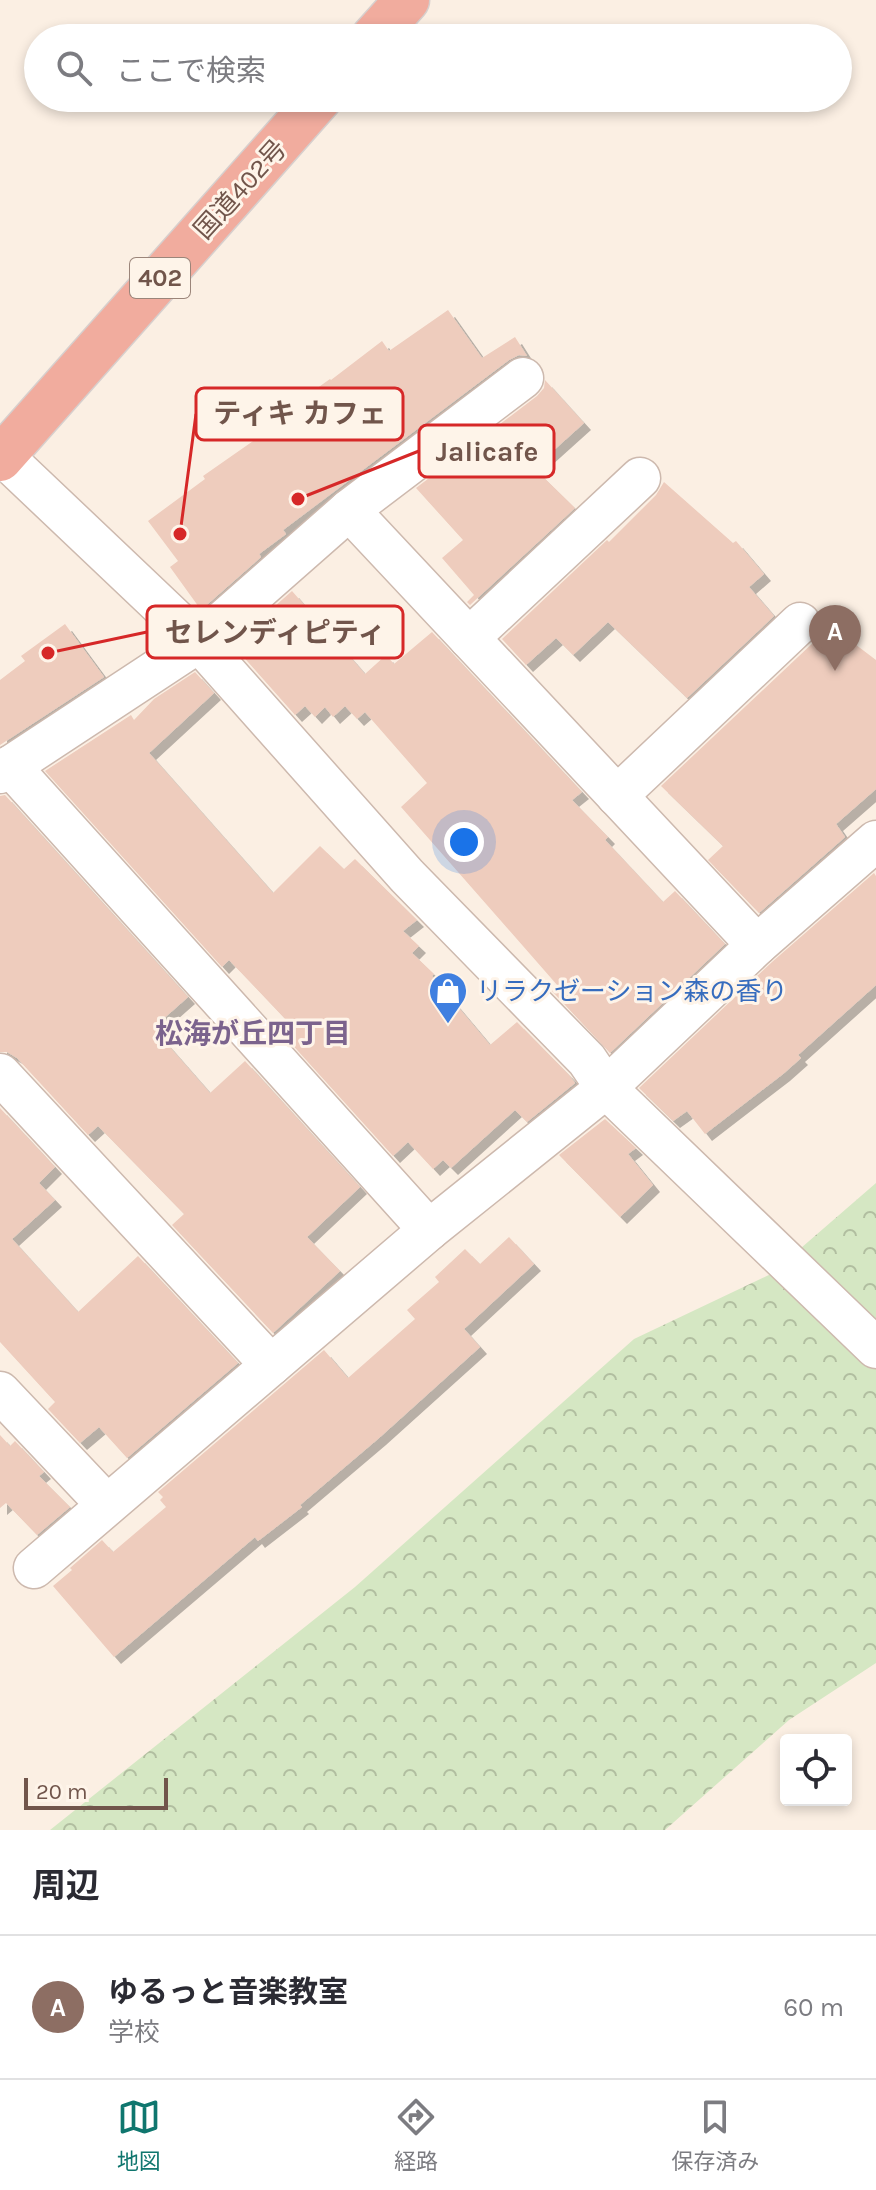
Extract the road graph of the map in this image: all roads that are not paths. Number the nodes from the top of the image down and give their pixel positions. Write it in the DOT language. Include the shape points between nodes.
graph roads {
  1 [pos="407,0"];
  2 [pos="386,24"];
  3 [pos="308,112"];
  4 [pos="523,378"];
  5 [pos="1,457"];
  6 [pos="640,478"];
  7 [pos="349,510"];
  8 [pos="800,623"];
  9 [pos="469,638"];
  10 [pos="199,642"];
  11 [pos="5,769"];
  12 [pos="617,796"];
  13 [pos="876,841"];
  14 [pos="757,945"];
  15 [pos="0,1074"];
  16 [pos="606,1088"];
  17 [pos="429,1230"];
  18 [pos="876,1348"];
  19 [pos="271,1365"];
  20 [pos="0,1392"];
  21 [pos="107,1505"];
  22 [pos="34,1568"];
  1 -- 2 [label="highway"];
  3 -- 5 [label="highway, 国道402号 / 402"];
  4 -- 7 [label="street"];
  5 -- 10 [label="street"];
  6 -- 9 [label="street"];
  7 -- 9 [label="street"];
  7 -- 10 [label="street"];
  8 -- 12 [label="street"];
  9 -- 12 [label="street"];
  10 -- 11 [label="street"];
  10 -- 16 [label="street" via="407,876 587,1060"];
  11 -- 17 [label="street"];
  12 -- 14 [label="street"];
  13 -- 14 [label="street"];
  14 -- 16 [label="street"];
  15 -- 19 [label="street"];
  16 -- 17 [label="street"];
  16 -- 18 [label="street"];
  17 -- 19 [label="street"];
  19 -- 21 [label="street"];
  20 -- 21 [label="street"];
  21 -- 22 [label="street"];
}
